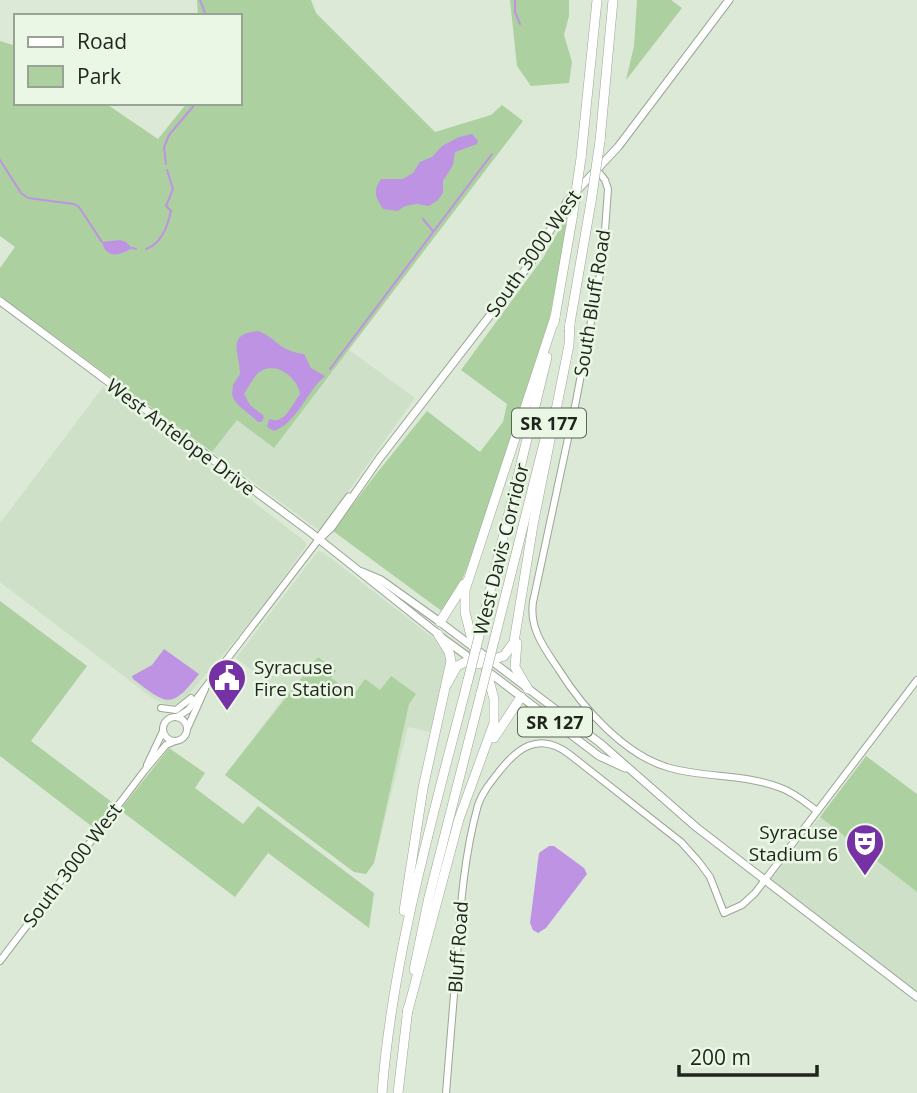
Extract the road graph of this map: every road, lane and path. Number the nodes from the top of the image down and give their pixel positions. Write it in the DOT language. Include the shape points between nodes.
graph roads {
  1 [pos="597,0"];
  2 [pos="613,0"];
  3 [pos="729,0"];
  4 [pos="597,170"];
  5 [pos="0,301"];
  6 [pos="555,317"];
  7 [pos="570,324"];
  8 [pos="319,539"];
  9 [pos="362,571"];
  10 [pos="470,573"];
  11 [pos="440,622"];
  12 [pos="517,631"];
  13 [pos="438,634"];
  14 [pos="481,660"];
  15 [pos="917,680"];
  16 [pos="447,684"];
  17 [pos="206,688"];
  18 [pos="528,689"];
  19 [pos="199,693"];
  20 [pos="521,697"];
  21 [pos="161,708"];
  22 [pos="177,717"];
  23 [pos="188,729"];
  24 [pos="163,731"];
  25 [pos="175,741"];
  26 [pos="478,767"];
  27 [pos="625,768"];
  28 [pos="145,769"];
  29 [pos="817,811"];
  30 [pos="765,880"];
  31 [pos="0,961"];
  32 [pos="917,997"];
  33 [pos="391,1006"];
  34 [pos="407,1014"];
  35 [pos="382,1093"];
  36 [pos="398,1093"];
  37 [pos="446,1093"];
  1 -- 6 [label="highway, West Davis Corridor / SR 177, bridge" via="581,159"];
  2 -- 7 [label="highway, West Davis Corridor / SR 177, bridge" via="600,141"];
  3 -- 4 [label="main road, South 3000 West"];
  4 -- 8 [label="main road, South 3000 West" via="568,200 532,261"];
  4 -- 29 [label="street, South Bluff Road" via="608,189 603,258 533,602 538,638 575,695 635,751 673,769 779,787"];
  5 -- 8 [label="main road, West Antelope Drive / SR 127"];
  6 -- 10 [label="highway"];
  6 -- 33 [label="highway, West Davis Corridor / SR 177, bridge" via="407,923"];
  7 -- 12 [label="highway"];
  7 -- 34 [label="highway, West Davis Corridor / SR 177, bridge" via="429,897"];
  8 -- 9 [label="main road, West Antelope Drive / SR 127"];
  8 -- 17 [label="street, South 3000 West"];
  9 -- 11 [label="main road, West Antelope Drive / SR 127"];
  9 -- 13 [label="main road, West Antelope Drive / SR 127"];
  10 -- 11 [label="highway"];
  10 -- 14 [label="highway" via="464,605"];
  11 -- 14 [label="main road, West Antelope Drive / SR 127"];
  12 -- 14 [label="highway" via="509,651"];
  12 -- 18 [label="highway" via="515,667"];
  13 -- 14 [label="main road, West Antelope Drive / SR 127"];
  13 -- 16 [label="highway" via="451,658"];
  14 -- 16 [label="highway" via="457,666"];
  14 -- 18 [label="main road, West Antelope Drive / SR 127"];
  14 -- 20 [label="main road, West Antelope Drive / SR 127"];
  14 -- 26 [label="highway" via="495,699 495,717"];
  15 -- 29 [label="street"];
  16 -- 33 [label="highway" via="419,813"];
  17 -- 19 [label="street, South 3000 West"];
  17 -- 23 [label="street, South 3000 West"];
  18 -- 27 [label="main road, West Antelope Drive / SR 127"];
  19 -- 21 [label="street" via="181,708"];
  19 -- 22 [label="street, South 3000 West"];
  20 -- 26 [label="highway"];
  20 -- 27 [label="main road, West Antelope Drive / SR 127" via="599,756"];
  22 -- 23 [label="street"];
  22 -- 24 [label="street" via="167,720"];
  23 -- 25 [label="street" via="183,739"];
  24 -- 25 [label="street"];
  24 -- 28 [label="street, South 3000 West"];
  25 -- 28 [label="street, South 3000 West"];
  26 -- 34 [label="highway" via="459,819"];
  27 -- 30 [label="main road, West Antelope Drive / SR 127"];
  28 -- 31 [label="street, South 3000 West"];
  29 -- 30 [label="street"];
  30 -- 32 [label="main road, West Antelope Drive / SR 127"];
  30 -- 37 [label="street, Bluff Road" via="747,901 724,913 710,877 681,842 557,746 537,743 517,751 479,803 463,882"];
  33 -- 35 [label="highway, West Davis Corridor / SR 177"];
  34 -- 36 [label="highway, West Davis Corridor / SR 177"];
}
